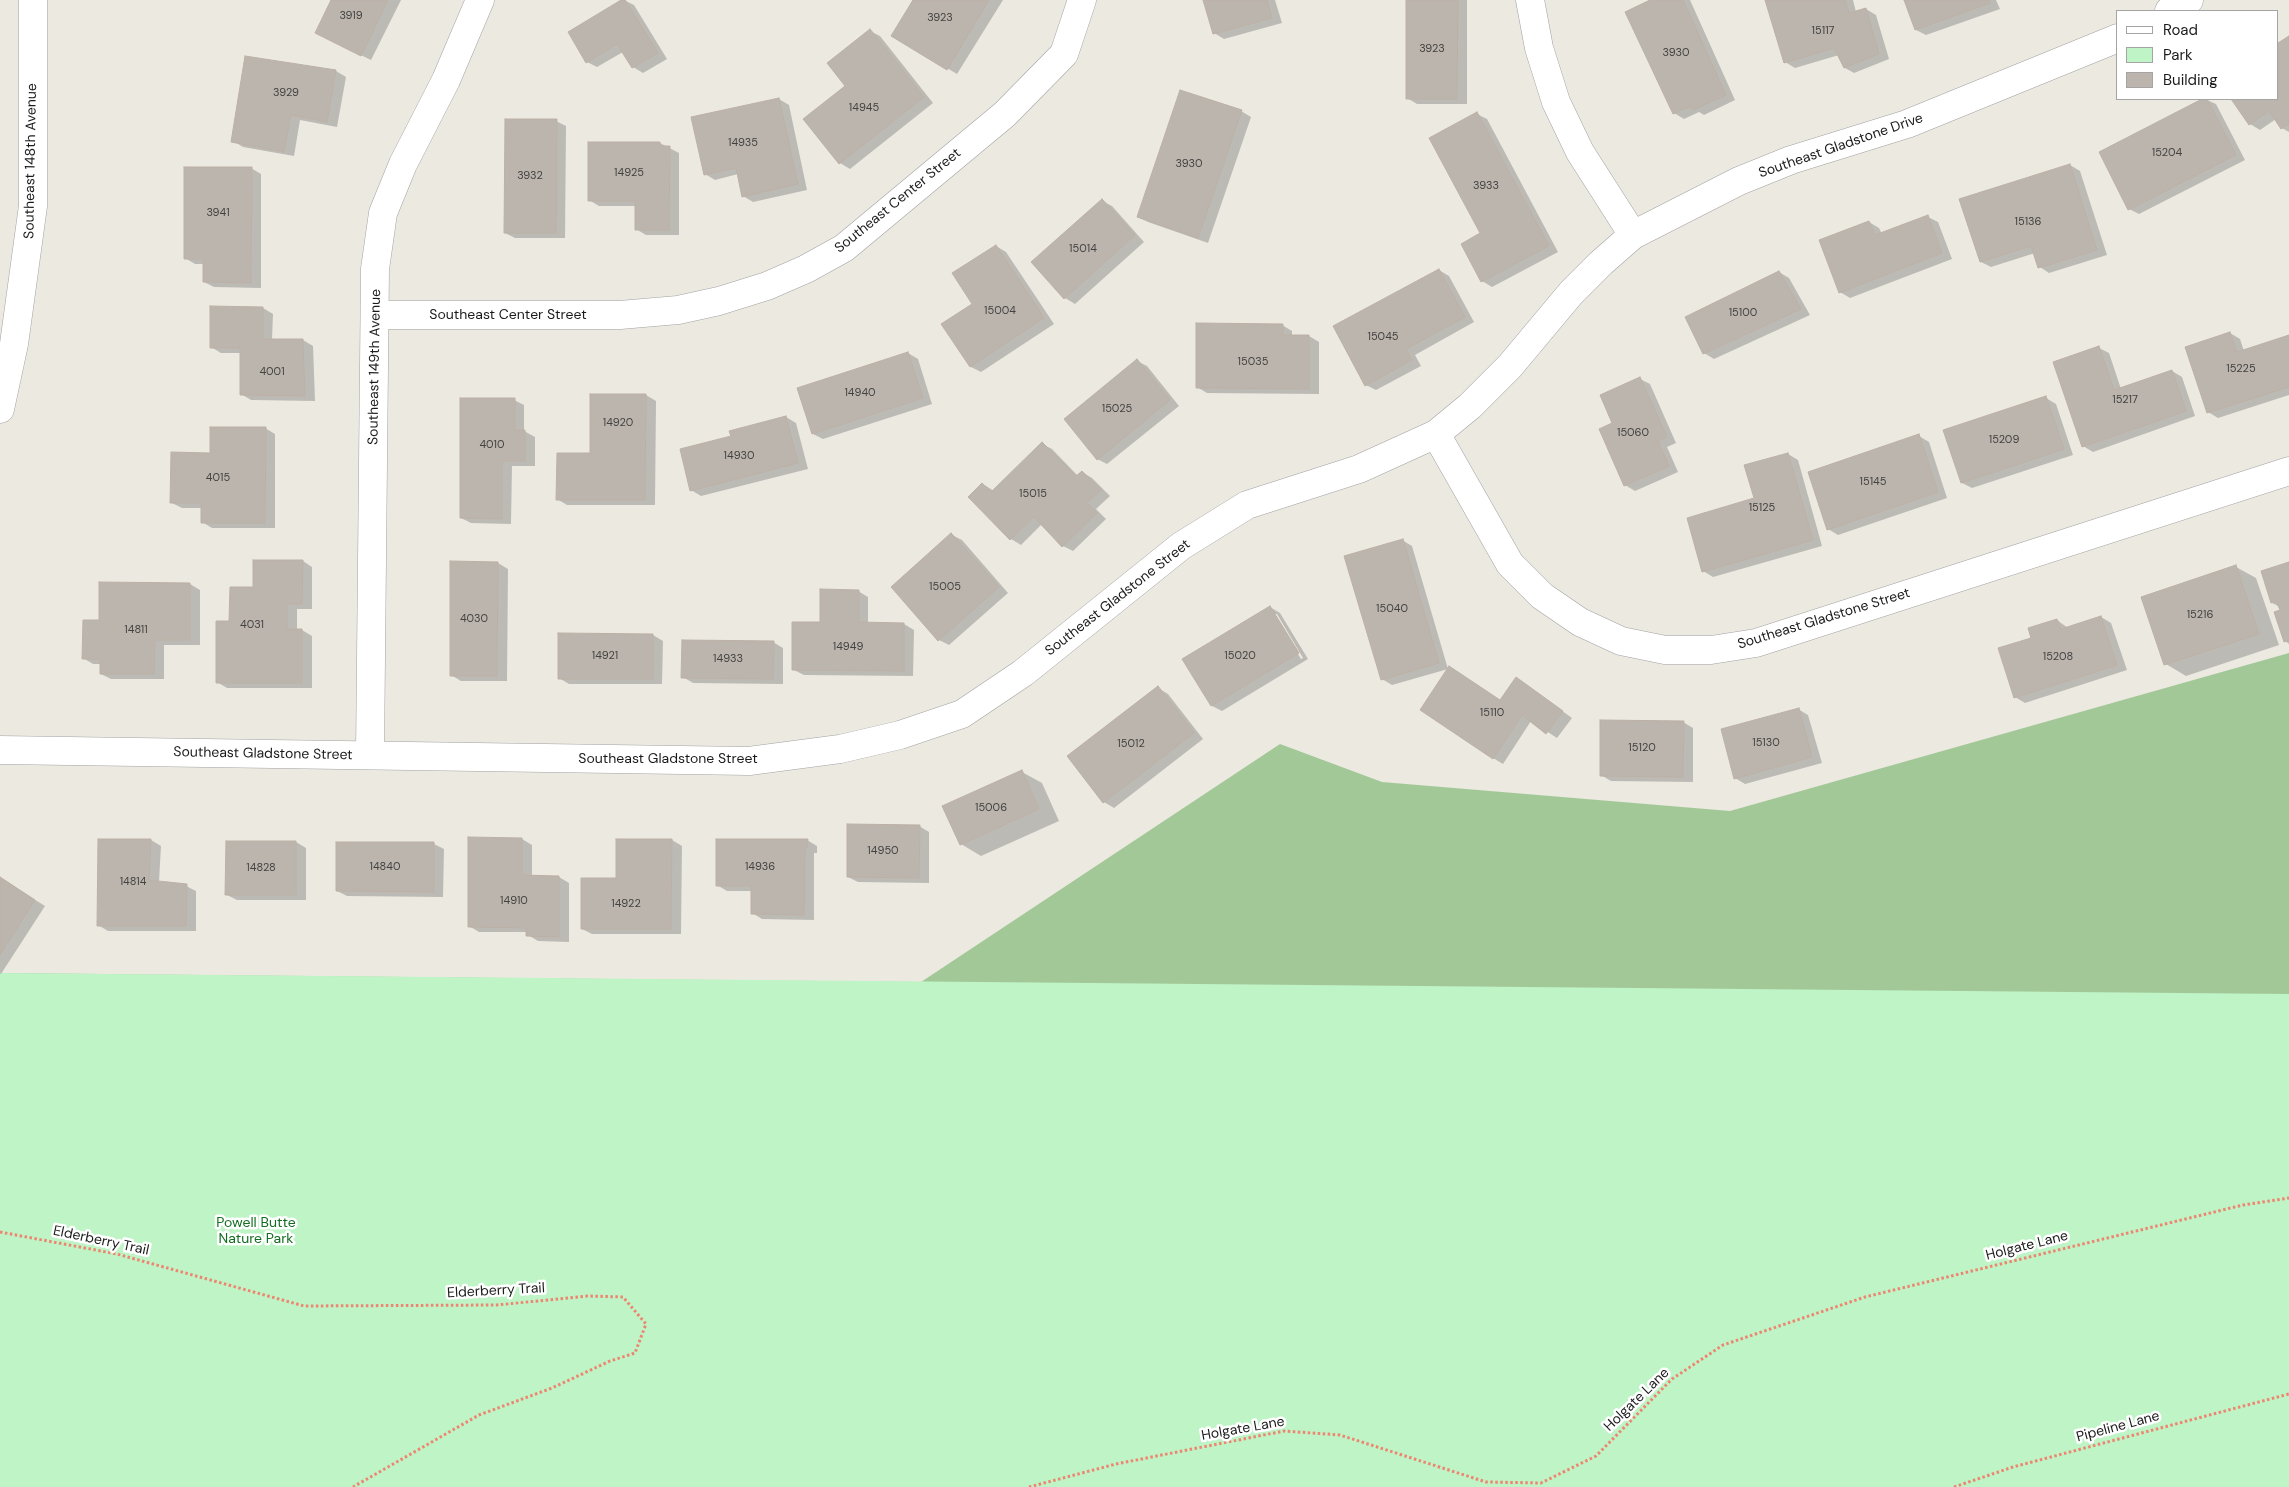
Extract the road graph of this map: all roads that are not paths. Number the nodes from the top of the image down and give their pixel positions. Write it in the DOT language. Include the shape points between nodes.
graph roads {
  1 [pos="33,0"];
  2 [pos="480,0"];
  3 [pos="1082,0"];
  4 [pos="1530,0"];
  5 [pos="2189,0"];
  6 [pos="2171,10"];
  7 [pos="2116,39"];
  8 [pos="1633,235"];
  9 [pos="375,315"];
  10 [pos="0,409"];
  11 [pos="1436,434"];
  12 [pos="2289,471"];
  13 [pos="0,750"];
  14 [pos="370,755"];
  1 -- 10 [label="street, Southeast 148th Avenue" via="33,206 14,344"];
  2 -- 9 [label="street, Southeast 149th Avenue" via="383,213 375,269"];
  3 -- 9 [label="street, Southeast Center Street" via="1064,54 1004,114 844,248 806,269 766,286 678,310 620,315"];
  4 -- 8 [label="street" via="1539,48 1556,102 1580,152"];
  5 -- 6 [label="street"];
  7 -- 8 [label="street, Southeast Gladstone Drive" via="1908,124 1791,160"];
  8 -- 11 [label="street, Southeast Gladstone Drive" via="1571,293 1497,379"];
  9 -- 14 [label="street, Southeast 149th Avenue"];
  11 -- 12 [label="street, Southeast Gladstone Street" via="1510,564 1542,596 1580,622 1621,641 1665,650 1711,650 1756,643"];
  11 -- 14 [label="street, Southeast Gladstone Street" via="1360,469 1247,505 1181,546 1023,673 962,714 900,736 840,749 749,761"];
  13 -- 14 [label="street, Southeast Gladstone Street"];
}
